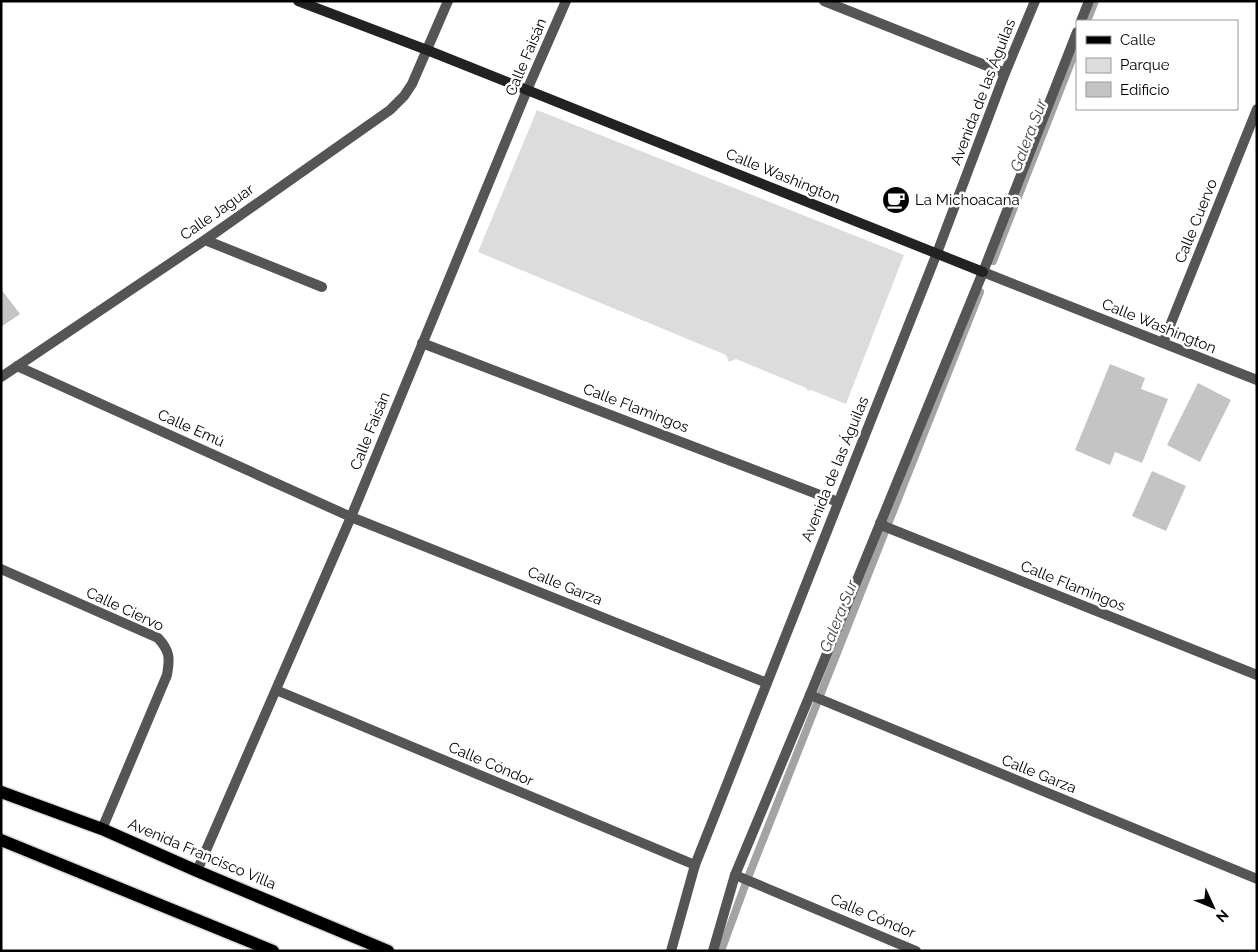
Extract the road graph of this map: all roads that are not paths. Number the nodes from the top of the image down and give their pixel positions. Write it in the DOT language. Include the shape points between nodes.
graph roads {
  1 [pos="298,1"];
  2 [pos="448,1"];
  3 [pos="566,1"];
  4 [pos="824,1"];
  5 [pos="1035,1"];
  6 [pos="1088,1"];
  7 [pos="1081,20"];
  8 [pos="1076,35"];
  9 [pos="427,50"];
  10 [pos="1005,73"];
  11 [pos="527,90"];
  12 [pos="1257,109"];
  13 [pos="205,240"];
  14 [pos="937,253"];
  15 [pos="983,272"];
  16 [pos="322,287"];
  17 [pos="422,343"];
  18 [pos="1163,343"];
  19 [pos="18,366"];
  20 [pos="1,377"];
  21 [pos="1257,380"];
  22 [pos="838,502"];
  23 [pos="352,517"];
  24 [pos="880,523"];
  25 [pos="1,569"];
  26 [pos="1257,675"];
  27 [pos="767,683"];
  28 [pos="276,690"];
  29 [pos="810,695"];
  30 [pos="1,792"];
  31 [pos="102,829"];
  32 [pos="1,840"];
  33 [pos="695,865"];
  34 [pos="197,871"];
  35 [pos="735,875"];
  36 [pos="1257,879"];
  37 [pos="272,951"];
  38 [pos="388,951"];
  39 [pos="672,951"];
  40 [pos="714,951"];
  41 [pos="916,951"];
  1 -- 9 [label="main road, Calle Washington"];
  2 -- 9 [label="street, Calle Jaguar"];
  3 -- 11 [label="street, Calle Faisán"];
  4 -- 10 [label="street"];
  5 -- 10 [label="street, Avenida de las Águilas"];
  6 -- 7 [label="street"];
  8 -- 15 [label="street"];
  9 -- 11 [label="main road, Calle Washington"];
  9 -- 13 [label="street, Calle Jaguar" via="412,84 390,110"];
  10 -- 14 [label="street, Avenida de las Águilas"];
  11 -- 14 [label="main road, Calle Washington"];
  11 -- 17 [label="street, Calle Faisán"];
  12 -- 18 [label="street, Calle Cuervo"];
  13 -- 16 [label="street"];
  13 -- 19 [label="street, Calle Jaguar"];
  14 -- 15 [label="main road, Calle Washington"];
  14 -- 22 [label="street, Avenida de las Águilas"];
  15 -- 18 [label="street, Calle Washington"];
  15 -- 24 [label="street"];
  17 -- 22 [label="street, Calle Flamingos"];
  17 -- 23 [label="street, Calle Faisán"];
  18 -- 21 [label="street, Calle Washington"];
  19 -- 20 [label="street, Calle Jaguar"];
  19 -- 23 [label="street, Calle Emú"];
  22 -- 27 [label="street, Avenida de las Águilas"];
  23 -- 27 [label="street, Calle Garza"];
  23 -- 28 [label="street, Calle Faisán"];
  24 -- 26 [label="street, Calle Flamingos"];
  24 -- 29 [label="street"];
  25 -- 31 [label="street, Calle Ciervo" via="158,638 167,648 167,675"];
  27 -- 33 [label="street, Avenida de las Águilas"];
  28 -- 33 [label="street, Calle Cóndor"];
  28 -- 34 [label="street, Calle Faisán"];
  29 -- 35 [label="street"];
  29 -- 36 [label="street, Calle Garza"];
  30 -- 31 [label="main road, Avenida Francisco Villa"];
  31 -- 34 [label="main road, Avenida Francisco Villa"];
  32 -- 37 [label="main road"];
  33 -- 39 [label="street, Avenida de las Águilas"];
  34 -- 38 [label="main road, Avenida Francisco Villa"];
  35 -- 40 [label="street"];
  35 -- 41 [label="street, Calle Cóndor"];
}
